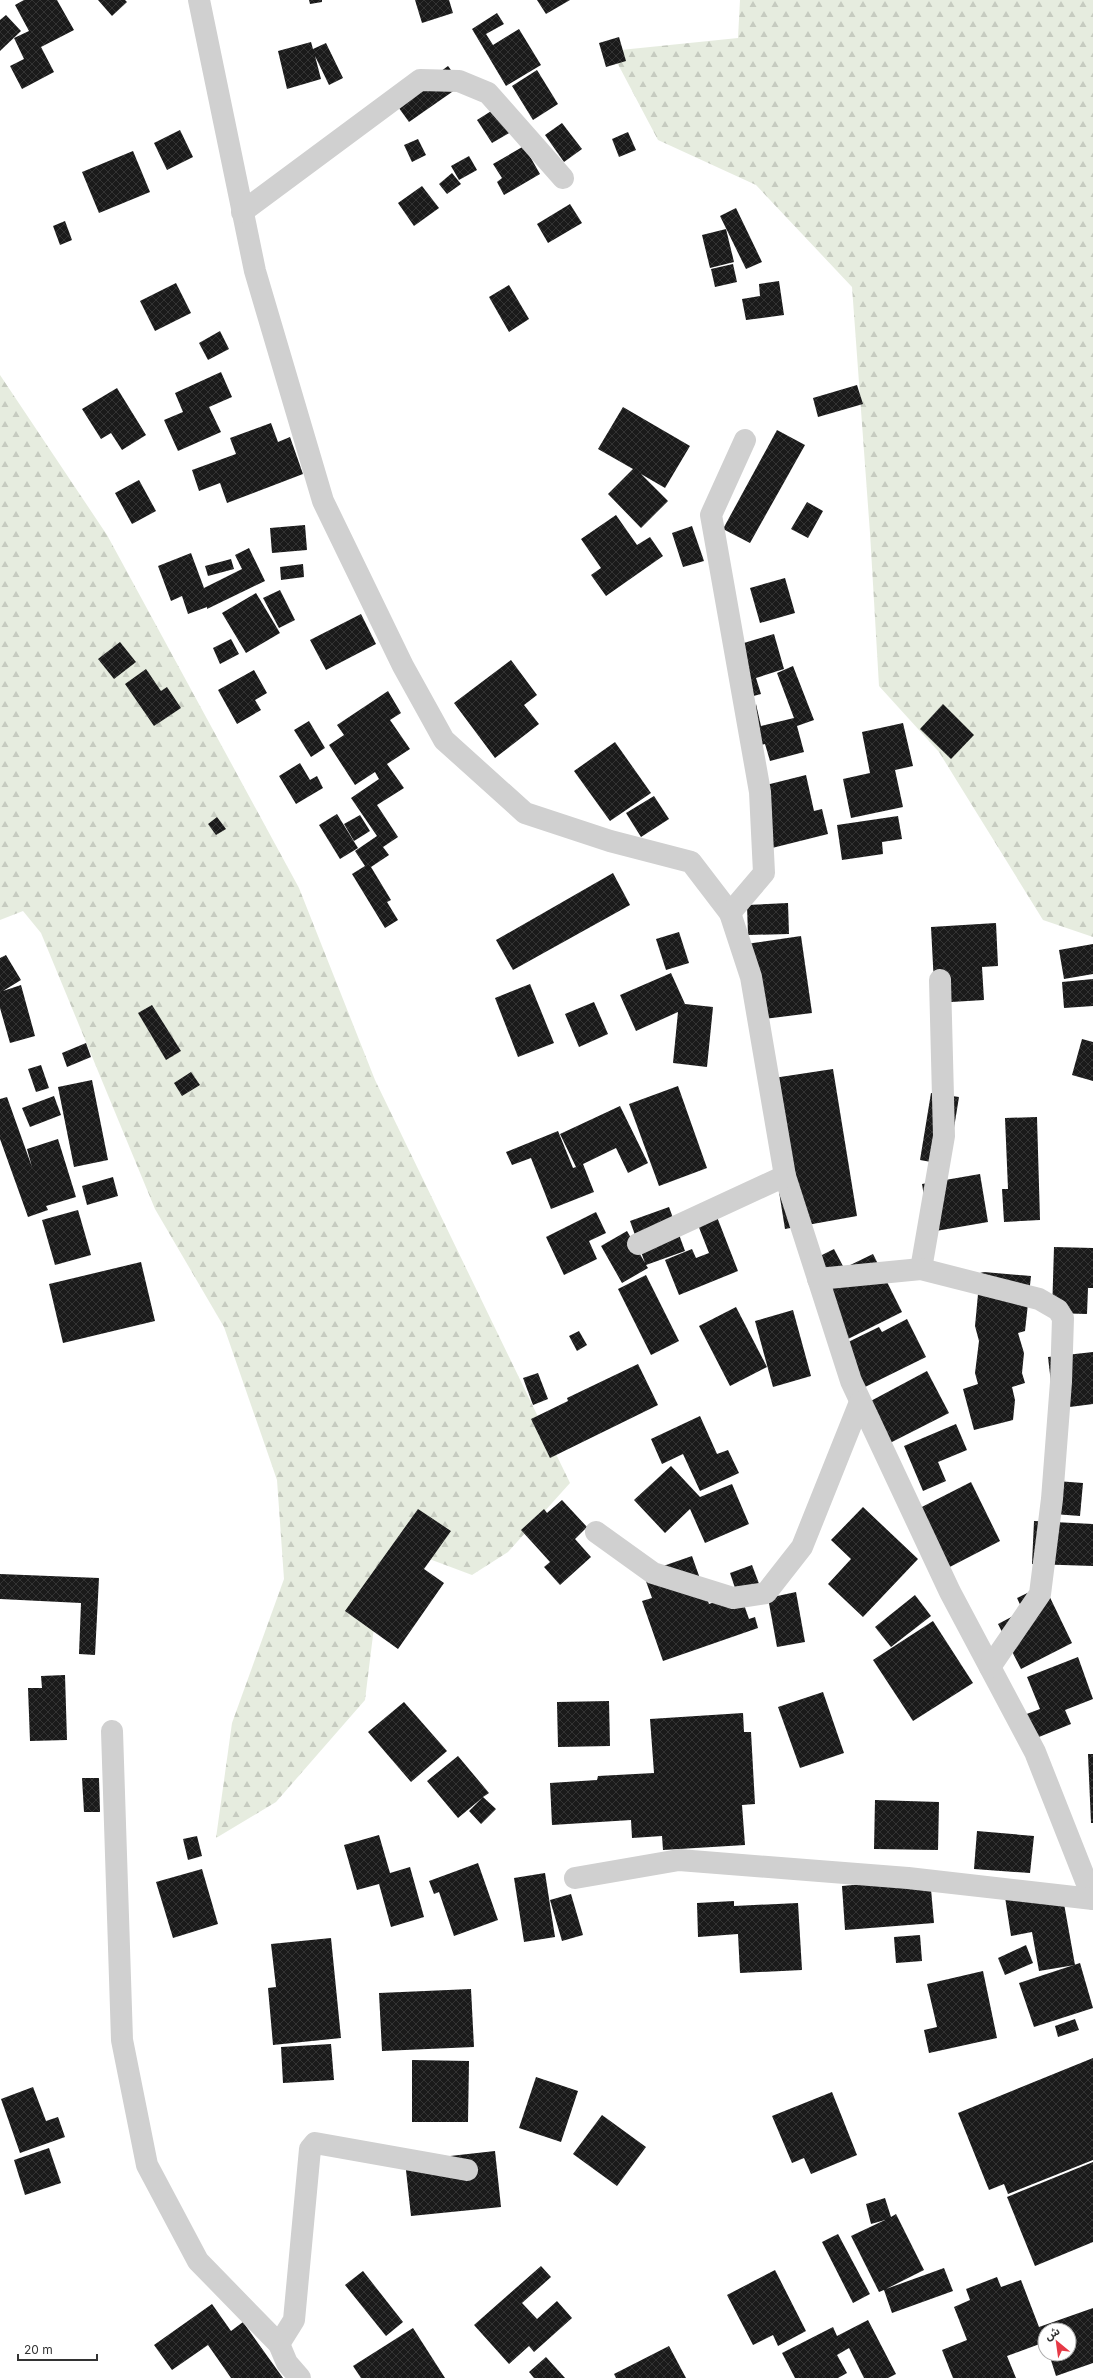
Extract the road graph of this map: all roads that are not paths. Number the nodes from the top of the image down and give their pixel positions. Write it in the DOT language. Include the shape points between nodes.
graph roads {
  1 [pos="198,0"];
  2 [pos="563,178"];
  3 [pos="242,212"];
  4 [pos="745,440"];
  5 [pos="730,913"];
  6 [pos="940,980"];
  7 [pos="785,1176"];
  8 [pos="638,1244"];
  9 [pos="921,1269"];
  10 [pos="818,1279"];
  11 [pos="860,1402"];
  12 [pos="596,1532"];
  13 [pos="990,1667"];
  14 [pos="112,1731"];
  15 [pos="575,1878"];
  16 [pos="1093,1899"];
  17 [pos="467,2170"];
  18 [pos="279,2344"];
  19 [pos="300,2378"];
  1 -- 3 [label="street"];
  2 -- 3 [label="street" via="488,92 459,81 420,80"];
  3 -- 5 [label="street" via="255,271 324,501 402,666 444,740 525,813 610,841 691,862"];
  4 -- 5 [label="street" via="711,515 760,792 764,873"];
  5 -- 7 [label="street" via="752,977"];
  6 -- 9 [label="street" via="944,1136"];
  7 -- 8 [label="street"];
  7 -- 10 [label="street"];
  9 -- 10 [label="street"];
  9 -- 13 [label="street" via="1039,1299 1058,1310 1063,1318 1052,1499 1040,1594"];
  10 -- 11 [label="street"];
  11 -- 12 [label="street" via="802,1547 766,1593 732,1598 653,1573"];
  11 -- 13 [label="street" via="950,1592"];
  13 -- 16 [label="street" via="1035,1752"];
  14 -- 18 [label="street" via="122,2040 147,2164 198,2261"];
  15 -- 16 [label="street" via="679,1860 908,1878"];
  17 -- 18 [label="street" via="315,2143 310,2149 294,2320"];
  18 -- 19 [label="street" via="287,2363"];
}
